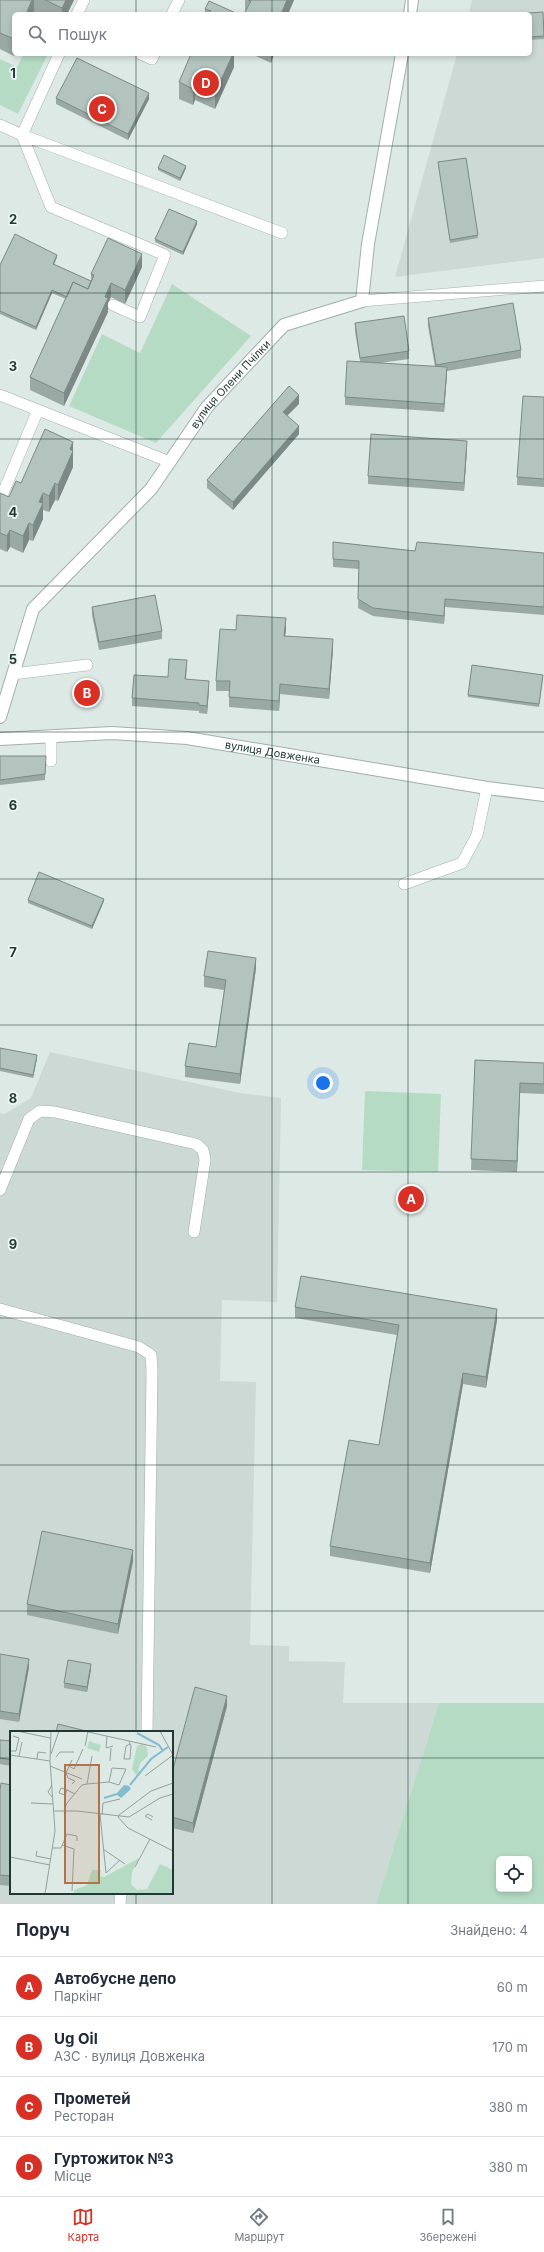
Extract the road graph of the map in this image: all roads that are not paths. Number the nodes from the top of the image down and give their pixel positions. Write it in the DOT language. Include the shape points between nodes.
graph roads {
  1 [pos="84,0"];
  2 [pos="179,0"];
  3 [pos="412,0"];
  4 [pos="78,12"];
  5 [pos="173,12"];
  6 [pos="410,12"];
  7 [pos="58,56"];
  8 [pos="145,56"];
  9 [pos="153,56"];
  10 [pos="402,56"];
  11 [pos="0,125"];
  12 [pos="22,135"];
  13 [pos="282,233"];
  14 [pos="544,286"];
  15 [pos="362,301"];
  16 [pos="113,305"];
  17 [pos="0,395"];
  18 [pos="38,410"];
  19 [pos="170,462"];
  20 [pos="0,492"];
  21 [pos="87,665"];
  22 [pos="13,674"];
  23 [pos="0,717"];
  24 [pos="51,736"];
  25 [pos="0,739"];
  26 [pos="51,762"];
  27 [pos="487,788"];
  28 [pos="544,794"];
  29 [pos="404,884"];
  30 [pos="0,1190"];
  31 [pos="194,1232"];
  32 [pos="0,1308"];
  33 [pos="147,1731"];
  34 [pos="121,1894"];
  35 [pos="120,1904"];
  1 -- 4 [label="lane"];
  2 -- 5 [label="lane"];
  3 -- 6 [label="street"];
  7 -- 12 [label="lane"];
  8 -- 9 [label="lane" via="152,59"];
  10 -- 15 [label="street" via="368,244"];
  11 -- 12 [label="lane"];
  12 -- 13 [label="lane"];
  12 -- 16 [label="lane" via="51,206 165,255 140,317"];
  14 -- 15 [label="lane"];
  15 -- 19 [label="street, вулиця Олени Пчілки" via="284,325 207,407"];
  17 -- 18 [label="lane"];
  18 -- 19 [label="lane"];
  18 -- 20 [label="lane" via="3,493"];
  19 -- 22 [label="street, вулиця Олени Пчілки" via="151,489 33,609"];
  21 -- 22 [label="lane"];
  22 -- 23 [label="street, вулиця Олени Пчілки"];
  24 -- 25 [label="street, вулиця Довженка"];
  24 -- 26 [label="lane"];
  24 -- 27 [label="street, вулиця Довженка" via="112,733 188,738"];
  27 -- 28 [label="street, вулиця Довженка"];
  27 -- 29 [label="lane" via="477,835 462,863"];
  30 -- 31 [label="lane" via="29,1119 40,1111 55,1112 196,1144 203,1150 205,1160"];
  32 -- 33 [label="lane" via="139,1347 151,1355"];
  34 -- 35 [label="lane"];
}
